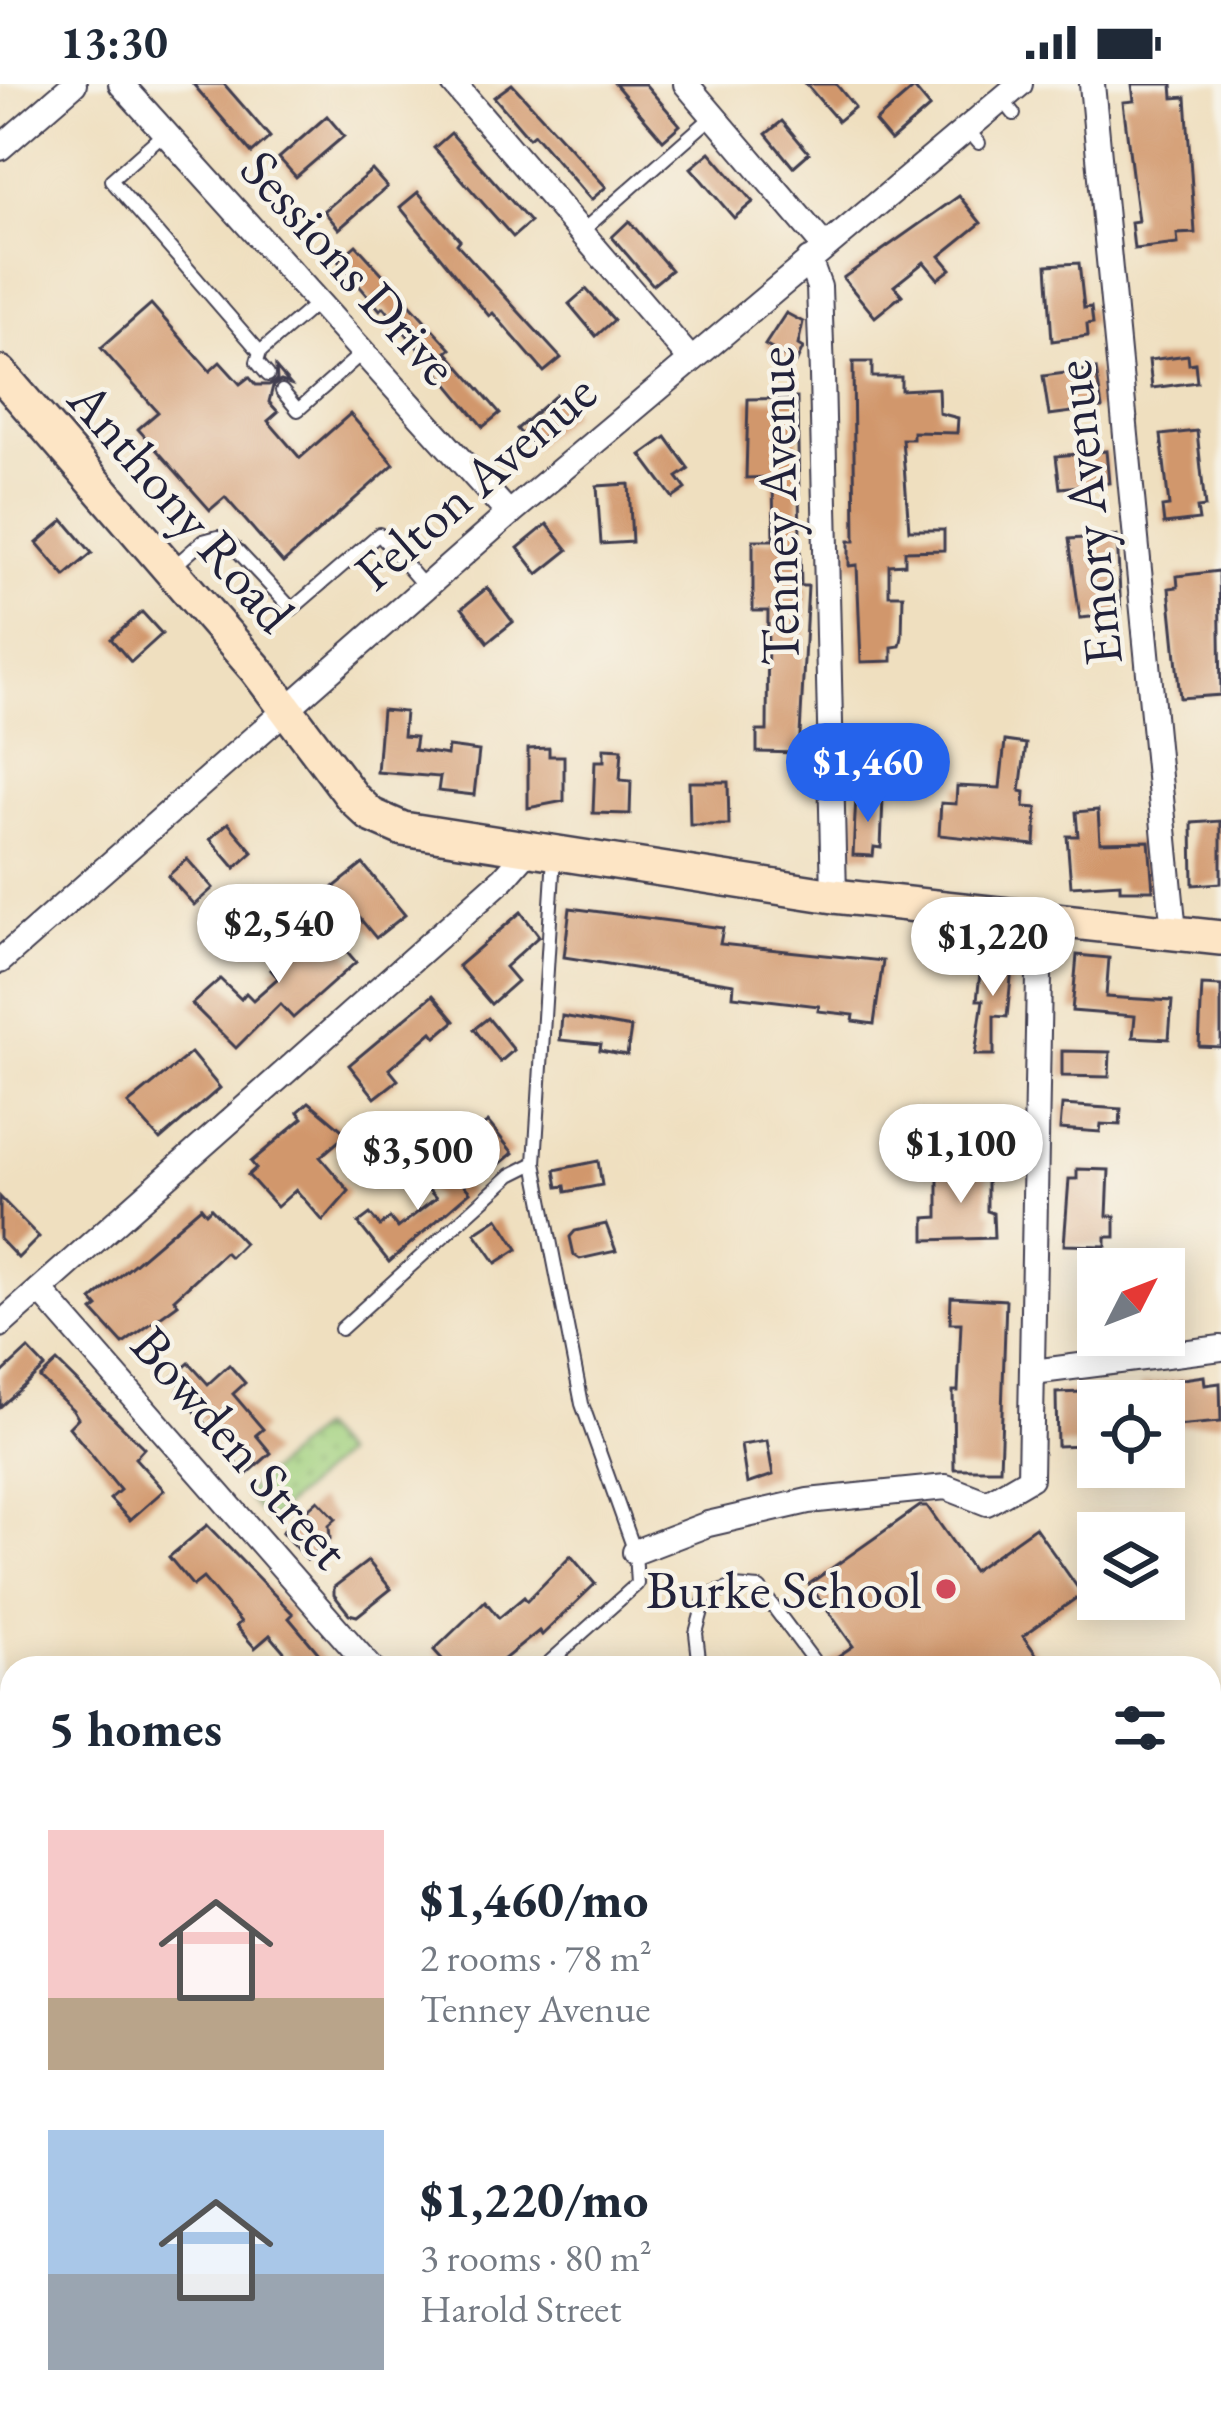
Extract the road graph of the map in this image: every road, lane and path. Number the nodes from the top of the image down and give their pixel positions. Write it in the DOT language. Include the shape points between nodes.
graph roads {
  1 [pos="74,84"];
  2 [pos="121,84"];
  3 [pos="686,84"];
  4 [pos="1092,84"];
  5 [pos="461,87"];
  6 [pos="1010,95"];
  7 [pos="713,116"];
  8 [pos="164,133"];
  9 [pos="0,148"];
  10 [pos="581,232"];
  11 [pos="817,254"];
  12 [pos="317,302"];
  13 [pos="260,352"];
  14 [pos="363,352"];
  15 [pos="692,360"];
  16 [pos="0,373"];
  17 [pos="268,375"];
  18 [pos="282,391"];
  19 [pos="509,514"];
  20 [pos="170,569"];
  21 [pos="425,587"];
  22 [pos="285,708"];
  23 [pos="542,851"];
  24 [pos="833,896"];
  25 [pos="1040,919"];
  26 [pos="1174,932"];
  27 [pos="1221,938"];
  28 [pos="0,962"];
  29 [pos="535,1163"];
  30 [pos="40,1290"];
  31 [pos="0,1325"];
  32 [pos="341,1329"];
  33 [pos="1221,1348"];
  34 [pos="1033,1372"];
  35 [pos="635,1552"];
  36 [pos="360,1656"];
  37 [pos="556,1656"];
  38 [pos="699,1656"];
  39 [pos="811,1656"];
  1 -- 9 [label="street"];
  2 -- 8 [label="street, Sessions Drive"];
  3 -- 7 [label="street"];
  4 -- 26 [label="street, Emory Avenue" via="1101,247"];
  5 -- 10 [label="street"];
  6 -- 11 [label="street, Felton Avenue" via="973,136"];
  7 -- 10 [label="lane"];
  7 -- 11 [label="street"];
  8 -- 12 [label="street, Sessions Drive"];
  8 -- 13 [label="lane" via="111,180"];
  10 -- 15 [label="street"];
  11 -- 15 [label="street, Felton Avenue"];
  11 -- 24 [label="street, Tenney Avenue"];
  12 -- 13 [label="lane"];
  12 -- 14 [label="street, Sessions Drive"];
  13 -- 17 [label="lane" via="257,362"];
  14 -- 18 [label="lane" via="298,410"];
  14 -- 19 [label="street, Sessions Drive"];
  15 -- 19 [label="street, Felton Avenue"];
  16 -- 20 [label="street, Anthony Road"];
  19 -- 21 [label="street, Felton Avenue"];
  20 -- 21 [label="lane" via="218,537 292,609 379,534"];
  20 -- 22 [label="street, Anthony Road"];
  21 -- 22 [label="street, Felton Avenue"];
  22 -- 23 [label="street, Anthony Road" via="371,815 403,829"];
  22 -- 28 [label="street, Felton Avenue"];
  23 -- 24 [label="street, Anthony Road"];
  23 -- 29 [label="lane"];
  23 -- 30 [label="street"];
  24 -- 25 [label="street, Anthony Road"];
  25 -- 26 [label="street, Anthony Road"];
  25 -- 34 [label="street"];
  26 -- 27 [label="street, Anthony Road"];
  29 -- 32 [label="lane" via="511,1175"];
  29 -- 35 [label="lane" via="582,1403"];
  30 -- 31 [label="street"];
  30 -- 36 [label="street, Bowden Street"];
  33 -- 34 [label="street"];
  34 -- 35 [label="street" via="1030,1478 987,1503 946,1487 808,1501 708,1524"];
  35 -- 37 [label="lane" via="637,1584"];
  38 -- 39 [label="lane" via="706,1596 734,1587 760,1589"];
}
